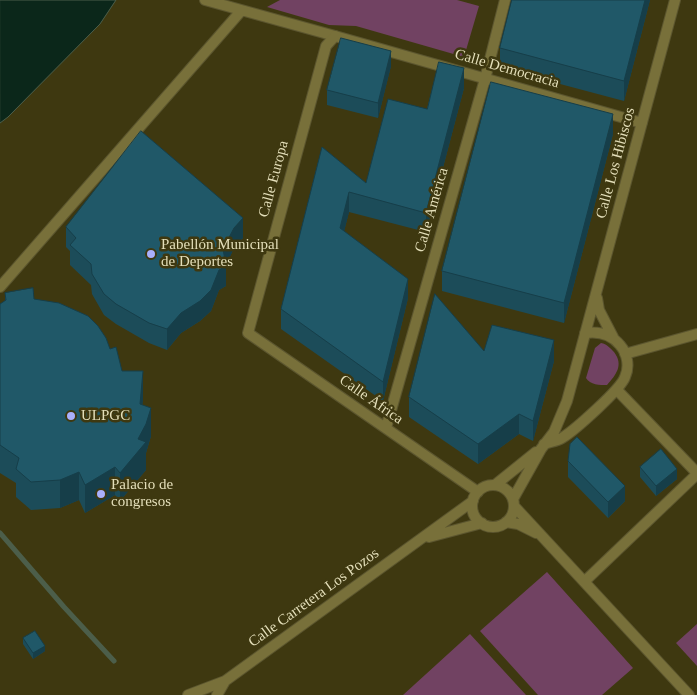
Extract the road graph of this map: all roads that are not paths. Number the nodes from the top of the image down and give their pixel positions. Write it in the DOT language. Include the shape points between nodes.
graph roads {
  1 [pos="205,0"];
  2 [pos="505,0"];
  3 [pos="676,0"];
  4 [pos="241,10"];
  5 [pos="335,36"];
  6 [pos="484,78"];
  7 [pos="642,123"];
  8 [pos="0,287"];
  9 [pos="596,294"];
  10 [pos="248,333"];
  11 [pos="585,333"];
  12 [pos="697,334"];
  13 [pos="613,338"];
  14 [pos="626,354"];
  15 [pos="617,390"];
  16 [pos="386,428"];
  17 [pos="543,447"];
  18 [pos="697,473"];
  19 [pos="495,485"];
  20 [pos="475,496"];
  21 [pos="514,502"];
  22 [pos="506,522"];
  23 [pos="482,523"];
  24 [pos="545,538"];
  25 [pos="421,539"];
  26 [pos="585,581"];
  27 [pos="225,681"];
  28 [pos="188,695"];
  29 [pos="216,695"];
  30 [pos="689,695"];
  1 -- 4 [label="street, Calle Democracia"];
  2 -- 6 [label="street, Calle América"];
  3 -- 7 [label="street, Calle Los Hibiscos"];
  4 -- 5 [label="street, Calle Democracia"];
  4 -- 8 [label="street"];
  5 -- 6 [label="street, Calle Democracia"];
  5 -- 10 [label="street, Calle Europa" via="326,46"];
  6 -- 7 [label="street, Calle Democracia"];
  6 -- 16 [label="street, Calle América"];
  7 -- 9 [label="street, Calle Los Hibiscos"];
  9 -- 11 [label="street, Calle Los Hibiscos"];
  9 -- 13 [label="street" via="599,310"];
  10 -- 16 [label="street, Calle África"];
  11 -- 13 [label="street"];
  11 -- 17 [label="street, Calle Los Hibiscos" via="567,401 554,432"];
  12 -- 14 [label="street"];
  13 -- 14 [label="street"];
  14 -- 15 [label="street" via="626,376"];
  15 -- 17 [label="street" via="562,438"];
  15 -- 18 [label="street"];
  16 -- 20 [label="street, Calle África"];
  17 -- 19 [label="street"];
  17 -- 21 [label="street"];
  18 -- 26 [label="street"];
  19 -- 20 [label="street" via="483,488"];
  19 -- 21 [label="street" via="506,489"];
  20 -- 23 [label="street" via="474,514"];
  20 -- 25 [label="street, Calle Carretera Los Pozos"];
  21 -- 22 [label="street" via="511,518"];
  21 -- 24 [label="street"];
  22 -- 23 [label="street" via="494,526"];
  22 -- 24 [label="street" via="526,527"];
  23 -- 25 [label="street, Calle Carretera Los Pozos"];
  24 -- 26 [label="street"];
  25 -- 27 [label="street, Calle Carretera Los Pozos"];
  26 -- 30 [label="street"];
  27 -- 28 [label="street, Calle Carretera Los Pozos"];
  27 -- 29 [label="street, Calle Carretera Los Pozos"];
}
